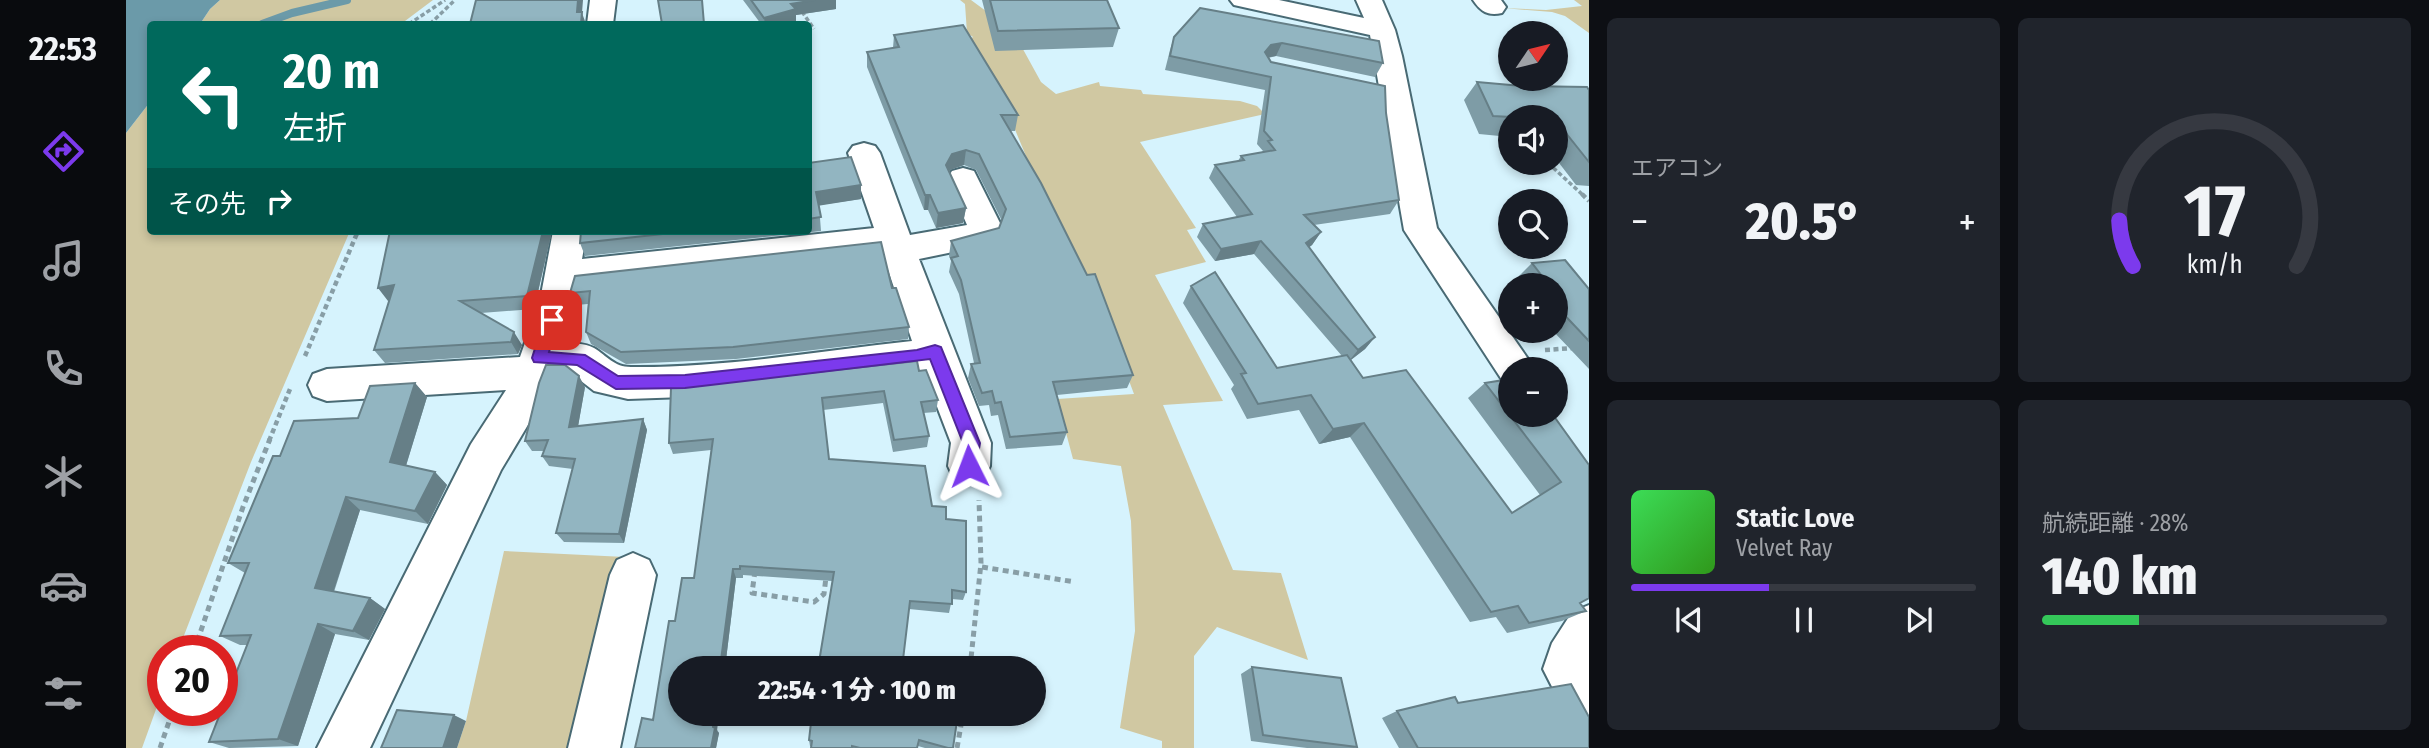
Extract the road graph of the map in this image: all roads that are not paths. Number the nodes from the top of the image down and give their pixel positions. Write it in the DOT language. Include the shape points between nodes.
graph roads {
  1 [pos="603,0"];
  2 [pos="1243,0"];
  3 [pos="1369,0"];
  4 [pos="600,21"];
  5 [pos="1382,30"];
  6 [pos="864,153"];
  7 [pos="963,179"];
  8 [pos="569,235"];
  9 [pos="896,244"];
  10 [pos="564,274"];
  11 [pos="935,352"];
  12 [pos="1508,357"];
  13 [pos="536,366"];
  14 [pos="307,377"];
  15 [pos="969,466"];
  16 [pos="632,575"];
  17 [pos="1589,629"];
  18 [pos="1589,706"];
  19 [pos="343,748"];
  20 [pos="594,748"];
  1 -- 4 [label="street"];
  2 -- 5 [label="street"];
  3 -- 5 [label="street"];
  5 -- 12 [label="street" via="1380,89 1421,230"];
  6 -- 9 [label="street"];
  7 -- 9 [label="street" via="983,232"];
  8 -- 10 [label="street"];
  9 -- 10 [label="street"];
  9 -- 11 [label="street"];
  10 -- 13 [label="street"];
  11 -- 13 [label="street" via="685,381 628,383 608,380 580,359"];
  11 -- 15 [label="street" via="971,443"];
  13 -- 14 [label="street" via="518,373"];
  13 -- 19 [label="street" via="486,457"];
  16 -- 20 [label="street"];
  17 -- 18 [label="street" via="1567,669"];
}
